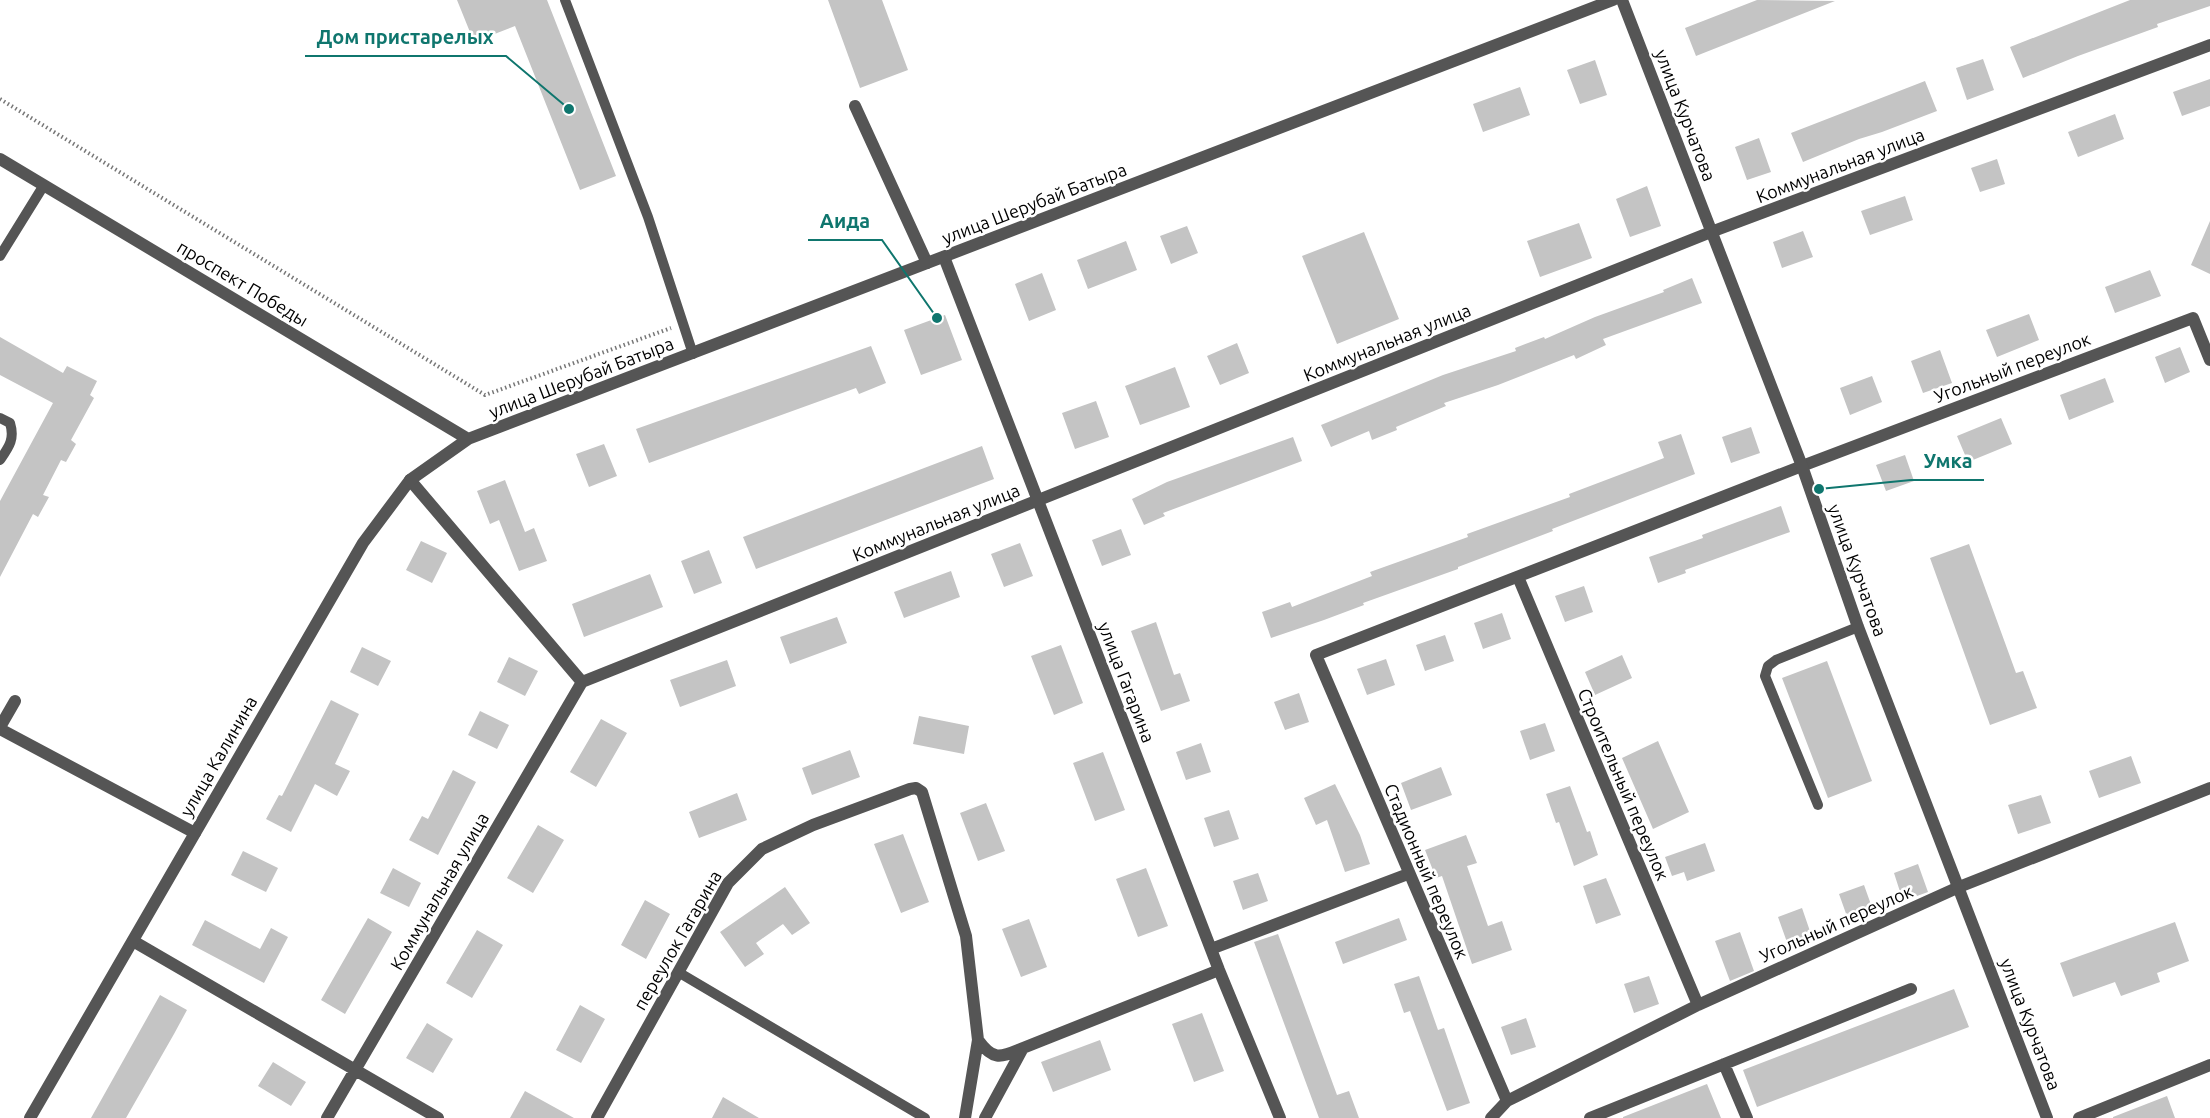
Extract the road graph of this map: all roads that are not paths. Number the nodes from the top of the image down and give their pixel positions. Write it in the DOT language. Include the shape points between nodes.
graph roads {
  1 [pos="565,0"];
  2 [pos="1613,0"];
  3 [pos="1622,0"];
  4 [pos="2210,45"];
  5 [pos="855,106"];
  6 [pos="0,159"];
  7 [pos="44,185"];
  8 [pos="1711,232"];
  9 [pos="0,256"];
  10 [pos="944,257"];
  11 [pos="927,263"];
  12 [pos="693,354"];
  13 [pos="2210,360"];
  14 [pos="0,418"];
  15 [pos="468,439"];
  16 [pos="0,460"];
  17 [pos="1802,466"];
  18 [pos="410,480"];
  19 [pos="1038,501"];
  20 [pos="1518,577"];
  21 [pos="1858,627"];
  22 [pos="582,682"];
  23 [pos="15,701"];
  24 [pos="0,728"];
  25 [pos="2210,788"];
  26 [pos="1818,805"];
  27 [pos="195,833"];
  28 [pos="1408,874"];
  29 [pos="1959,887"];
  30 [pos="133,941"];
  31 [pos="1211,949"];
  32 [pos="1219,970"];
  33 [pos="678,972"];
  34 [pos="1911,989"];
  35 [pos="1698,1005"];
  36 [pos="978,1040"];
  37 [pos="1023,1048"];
  38 [pos="1724,1064"];
  39 [pos="2210,1065"];
  40 [pos="355,1071"];
  41 [pos="1507,1101"];
  42 [pos="1593,1117"];
  43 [pos="30,1118"];
  44 [pos="327,1118"];
  45 [pos="438,1118"];
  46 [pos="597,1118"];
  47 [pos="925,1118"];
  48 [pos="964,1118"];
  49 [pos="985,1118"];
  50 [pos="1280,1118"];
  51 [pos="1491,1118"];
  52 [pos="1747,1118"];
  53 [pos="2047,1118"];
  54 [pos="2079,1118"];
  1 -- 12 [label="lane" via="648,217"];
  2 -- 10 [label="street, улица Шерубай Батыра"];
  3 -- 8 [label="street, улица Курчатова"];
  4 -- 8 [label="street, Коммунальная улица"];
  5 -- 11 [label="street"];
  6 -- 7 [label="street, проспект Победы"];
  7 -- 9 [label="lane"];
  7 -- 15 [label="street, проспект Победы"];
  8 -- 17 [label="street, улица Курчатова"];
  8 -- 19 [label="street, Коммунальная улица"];
  10 -- 11 [label="street, улица Шерубай Батыра"];
  10 -- 19 [label="street, улица Гагарина"];
  11 -- 12 [label="street, улица Шерубай Батыра"];
  12 -- 15 [label="street, улица Шерубай Батыра"];
  13 -- 17 [label="street, Угольный переулок" via="2193,318"];
  14 -- 16 [label="lane" via="10,423 13,433 12,444"];
  15 -- 18 [label="street, улица Калинина"];
  17 -- 20 [label="street"];
  17 -- 21 [label="street, улица Курчатова"];
  18 -- 22 [label="street"];
  18 -- 27 [label="street, улица Калинина" via="363,543"];
  19 -- 22 [label="street, Коммунальная улица"];
  19 -- 31 [label="street, улица Гагарина"];
  20 -- 28 [label="street, Стадионный переулок" via="1316,655"];
  20 -- 35 [label="street, Строительный переулок"];
  21 -- 26 [label="lane" via="1768,666 1766,676"];
  21 -- 29 [label="street, улица Курчатова"];
  22 -- 40 [label="street, Коммунальная улица"];
  23 -- 24 [label="street"];
  24 -- 27 [label="street"];
  25 -- 29 [label="street, Угольный переулок"];
  27 -- 30 [label="street, улица Калинина"];
  28 -- 31 [label="street"];
  28 -- 41 [label="street, Стадионный переулок"];
  29 -- 35 [label="street, Угольный переулок"];
  29 -- 53 [label="street, улица Курчатова"];
  30 -- 40 [label="street"];
  30 -- 43 [label="street, улица Калинина"];
  31 -- 32 [label="street, улица Гагарина"];
  32 -- 37 [label="street"];
  32 -- 50 [label="street, улица Гагарина"];
  33 -- 36 [label="street, переулок Гагарина" via="728,883 762,849 813,825 916,788 922,792 966,936"];
  33 -- 46 [label="street, переулок Гагарина"];
  33 -- 47 [label="lane"];
  34 -- 38 [label="street"];
  35 -- 41 [label="street, Угольный переулок"];
  36 -- 37 [label="street" via="994,1056"];
  36 -- 48 [label="street"];
  37 -- 49 [label="street"];
  38 -- 42 [label="street"];
  38 -- 52 [label="street"];
  39 -- 54 [label="street"];
  40 -- 44 [label="street, Коммунальная улица"];
  40 -- 45 [label="street"];
  41 -- 51 [label="street, Угольный переулок"];
}
